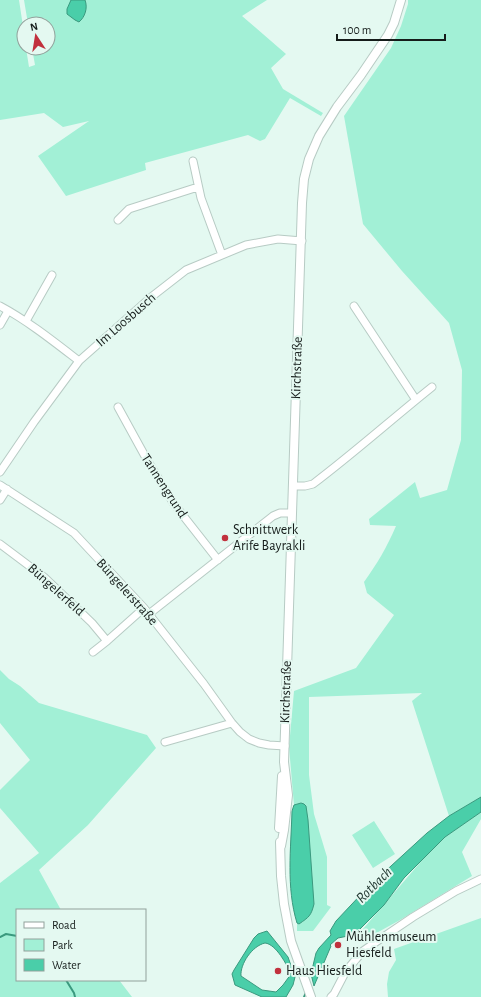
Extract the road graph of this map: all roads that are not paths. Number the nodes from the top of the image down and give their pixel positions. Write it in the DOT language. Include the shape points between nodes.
graph roads {
  1 [pos="401,0"];
  2 [pos="193,161"];
  3 [pos="198,187"];
  4 [pos="118,220"];
  5 [pos="302,241"];
  6 [pos="222,255"];
  7 [pos="52,275"];
  8 [pos="0,306"];
  9 [pos="354,306"];
  10 [pos="8,311"];
  11 [pos="26,321"];
  12 [pos="0,325"];
  13 [pos="79,361"];
  14 [pos="432,387"];
  15 [pos="416,400"];
  16 [pos="118,407"];
  17 [pos="0,472"];
  18 [pos="0,485"];
  19 [pos="293,486"];
  20 [pos="7,489"];
  21 [pos="0,500"];
  22 [pos="291,513"];
  23 [pos="0,544"];
  24 [pos="218,560"];
  25 [pos="144,608"];
  26 [pos="149,614"];
  27 [pos="107,642"];
  28 [pos="93,652"];
  29 [pos="232,723"];
  30 [pos="165,742"];
  31 [pos="285,746"];
  32 [pos="481,879"];
  33 [pos="310,997"];
  34 [pos="331,997"];
  1 -- 5 [label="street, Kirchstraße" via="388,36 318,136 304,179"];
  2 -- 3 [label="street"];
  3 -- 4 [label="street" via="129,210"];
  3 -- 6 [label="street"];
  5 -- 6 [label="street, Im Loosbusch" via="278,239 246,245"];
  5 -- 19 [label="street, Kirchstraße"];
  6 -- 13 [label="street, Im Loosbusch" via="186,270"];
  7 -- 11 [label="street"];
  8 -- 10 [label="street"];
  9 -- 15 [label="street"];
  10 -- 11 [label="street"];
  10 -- 12 [label="street"];
  11 -- 13 [label="street"];
  13 -- 17 [label="street, Im Loosbusch"];
  14 -- 15 [label="street"];
  15 -- 19 [label="street" via="313,484"];
  16 -- 24 [label="street, Tannengrund" via="174,504"];
  18 -- 20 [label="street, Büngelerstraße"];
  19 -- 22 [label="street, Kirchstraße"];
  20 -- 21 [label="street"];
  20 -- 25 [label="street, Büngelerstraße" via="74,533"];
  22 -- 24 [label="street" via="273,516"];
  22 -- 31 [label="street, Kirchstraße"];
  23 -- 27 [label="street, Büngelerfeld" via="44,577 92,623"];
  24 -- 26 [label="street"];
  25 -- 26 [label="street, Büngelerstraße"];
  25 -- 27 [label="street"];
  26 -- 29 [label="street, Büngelerstraße"];
  27 -- 28 [label="street"];
  29 -- 30 [label="street"];
  29 -- 31 [label="street, Büngelerstraße" via="249,739 264,744"];
  31 -- 33 [label="street, Kirchstraße" via="288,795 281,846 281,876 291,941"];
  32 -- 34 [label="street" via="413,917 363,951 346,971"];
}
